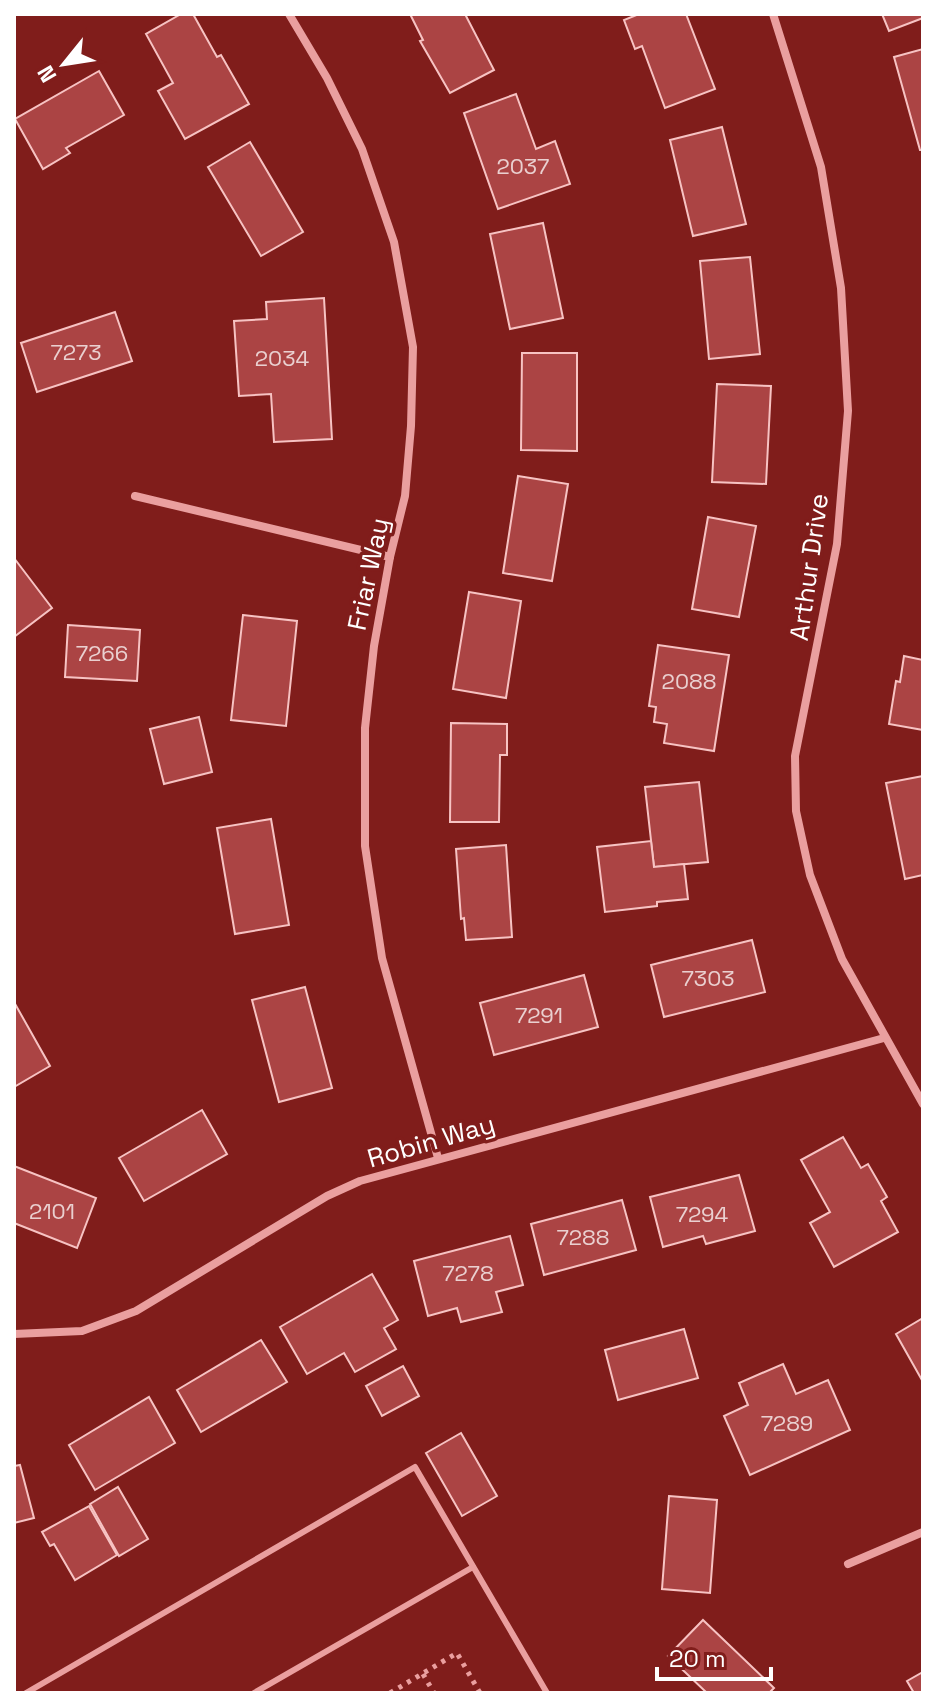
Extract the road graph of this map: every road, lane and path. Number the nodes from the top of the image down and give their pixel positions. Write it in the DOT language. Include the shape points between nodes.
graph roads {
  1 [pos="289,14"];
  2 [pos="773,14"];
  3 [pos="135,496"];
  4 [pos="390,557"];
  5 [pos="884,1038"];
  6 [pos="923,1104"];
  7 [pos="438,1158"];
  8 [pos="14,1334"];
  9 [pos="923,1532"];
  10 [pos="848,1564"];
  11 [pos="473,1567"];
  12 [pos="423,1674"];
  13 [pos="26,1693"];
  14 [pos="254,1693"];
  15 [pos="390,1693"];
  16 [pos="434,1693"];
  17 [pos="480,1693"];
  18 [pos="547,1693"];
  1 -- 4 [label="street, Friar Way" via="362,149 394,242 413,347 405,496"];
  2 -- 5 [label="street, Arthur Drive" via="821,167 841,288 848,411 837,544 795,756 796,811 810,875 842,959"];
  3 -- 4 [label="street"];
  4 -- 7 [label="street, Friar Way" via="365,728 365,846 382,958"];
  5 -- 6 [label="street, Arthur Drive"];
  5 -- 7 [label="street, Robin Way"];
  7 -- 8 [label="street, Robin Way" via="327,1196 136,1311 82,1331"];
  9 -- 10 [label="street"];
  11 -- 13 [label="lane" via="415,1467"];
  11 -- 14 [label="lane"];
  11 -- 18 [label="lane"];
  12 -- 15 [label="path"];
  12 -- 16 [label="path"];
  12 -- 17 [label="path" via="457,1653"];
}
